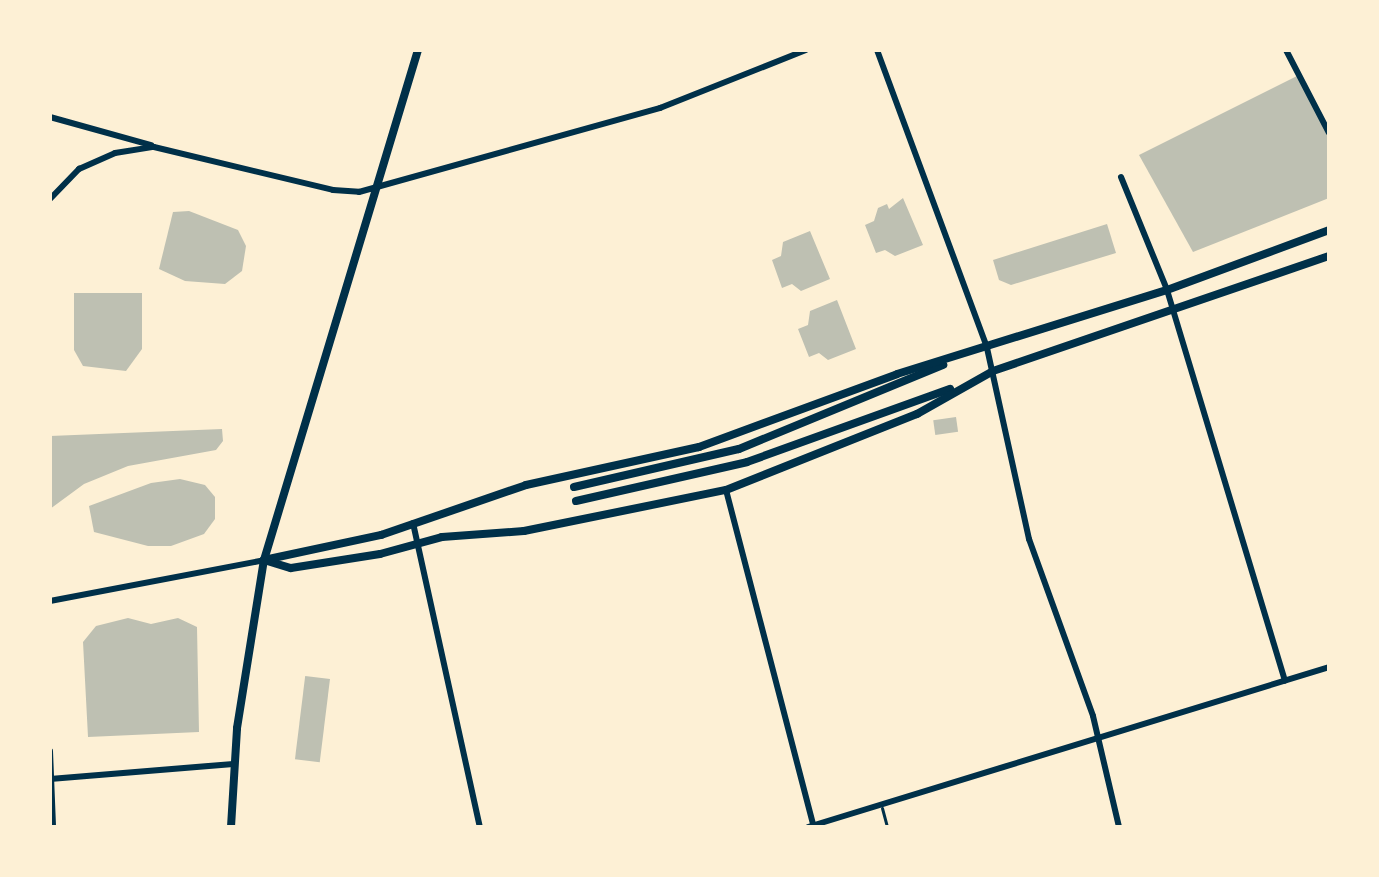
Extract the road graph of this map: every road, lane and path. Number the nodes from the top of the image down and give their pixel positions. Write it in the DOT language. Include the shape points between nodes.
graph roads {
  1 [pos="418,50"];
  2 [pos="806,50"];
  3 [pos="877,50"];
  4 [pos="1286,50"];
  5 [pos="50,117"];
  6 [pos="1329,133"];
  7 [pos="154,147"];
  8 [pos="1121,177"];
  9 [pos="381,184"];
  10 [pos="50,199"];
  11 [pos="1329,230"];
  12 [pos="1329,256"];
  13 [pos="1167,290"];
  14 [pos="1173,311"];
  15 [pos="987,348"];
  16 [pos="959,358"];
  17 [pos="993,371"];
  18 [pos="967,383"];
  19 [pos="574,487"];
  20 [pos="726,490"];
  21 [pos="576,501"];
  22 [pos="413,523"];
  23 [pos="418,543"];
  24 [pos="264,560"];
  25 [pos="50,601"];
  26 [pos="1329,667"];
  27 [pos="1285,681"];
  28 [pos="1101,740"];
  29 [pos="50,751"];
  30 [pos="233,764"];
  31 [pos="51,779"];
  32 [pos="882,808"];
  33 [pos="812,826"];
  34 [pos="53,827"];
  35 [pos="231,827"];
  36 [pos="480,827"];
  37 [pos="887,827"];
  38 [pos="1119,827"];
  1 -- 9 [label="main road"];
  2 -- 9 [label="street" via="660,108"];
  3 -- 15 [label="street"];
  4 -- 6 [label="street"];
  5 -- 7 [label="street"];
  7 -- 9 [label="street" via="343,192"];
  7 -- 10 [label="street" via="115,153 79,169"];
  8 -- 13 [label="street"];
  9 -- 24 [label="main road"];
  11 -- 13 [label="main road"];
  12 -- 14 [label="main road"];
  13 -- 14 [label="street"];
  13 -- 15 [label="main road"];
  14 -- 17 [label="main road"];
  14 -- 27 [label="street"];
  15 -- 16 [label="main road"];
  15 -- 17 [label="street"];
  16 -- 19 [label="main road" via="739,449"];
  16 -- 22 [label="main road" via="897,374 699,447 526,485"];
  17 -- 18 [label="main road"];
  17 -- 28 [label="street" via="1032,552"];
  18 -- 20 [label="main road" via="917,414"];
  18 -- 21 [label="main road" via="735,466"];
  20 -- 23 [label="main road" via="524,531"];
  20 -- 33 [label="street"];
  22 -- 23 [label="street"];
  22 -- 24 [label="main road"];
  23 -- 24 [label="main road" via="291,568"];
  23 -- 36 [label="street"];
  24 -- 25 [label="street"];
  24 -- 30 [label="main road"];
  26 -- 27 [label="street"];
  27 -- 28 [label="street"];
  28 -- 32 [label="street"];
  28 -- 38 [label="street"];
  29 -- 31 [label="street"];
  30 -- 31 [label="street"];
  30 -- 35 [label="main road"];
  31 -- 34 [label="street"];
  32 -- 33 [label="street"];
  32 -- 37 [label="lane"];
}
